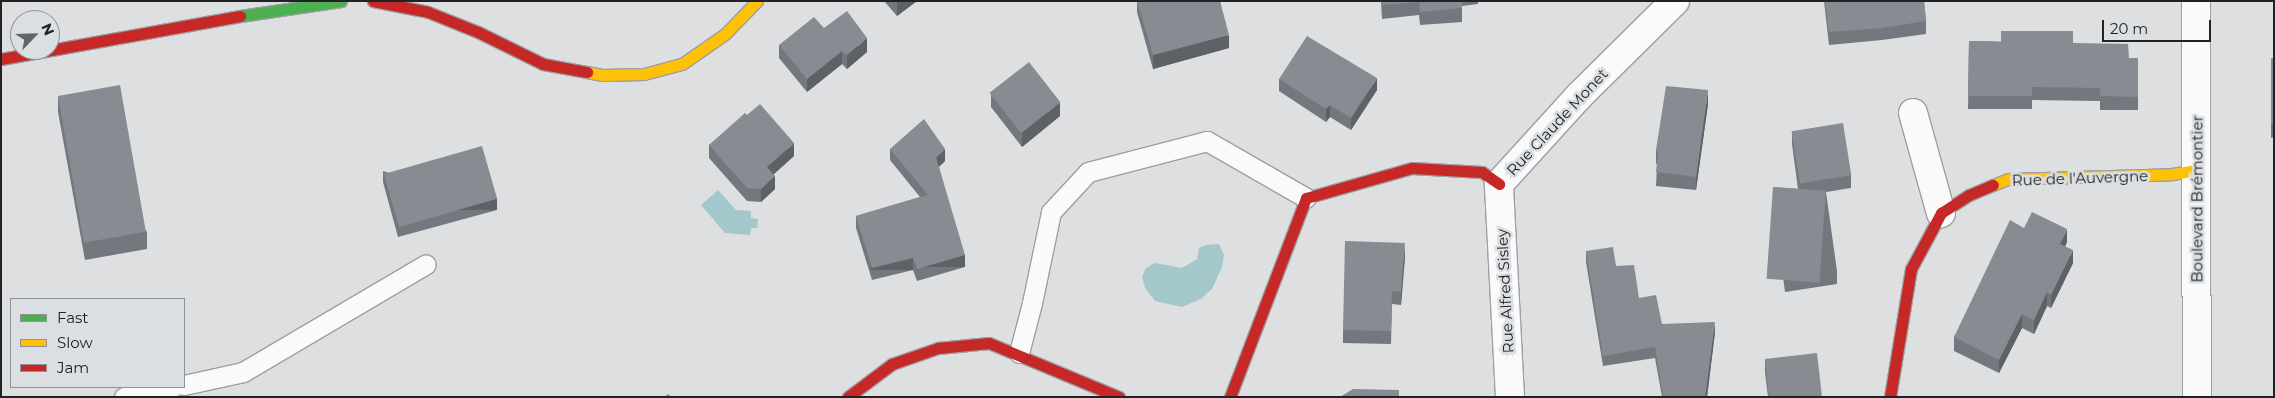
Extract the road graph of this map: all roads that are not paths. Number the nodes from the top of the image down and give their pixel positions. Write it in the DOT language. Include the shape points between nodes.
graph roads {
  1 [pos="341,1"];
  2 [pos="373,1"];
  3 [pos="757,1"];
  4 [pos="1675,1"];
  5 [pos="2196,1"];
  6 [pos="292,4"];
  7 [pos="1,60"];
  8 [pos="1912,113"];
  9 [pos="2196,170"];
  10 [pos="1499,184"];
  11 [pos="1306,198"];
  12 [pos="1941,213"];
  13 [pos="426,264"];
  14 [pos="1019,353"];
  15 [pos="185,384"];
  16 [pos="168,388"];
  17 [pos="124,397"];
  18 [pos="848,397"];
  19 [pos="1119,397"];
  20 [pos="1230,397"];
  21 [pos="1510,397"];
  22 [pos="1890,397"];
  23 [pos="2197,397"];
  1 -- 6 [label="street"];
  2 -- 3 [label="street" via="428,12 543,64 602,75 644,74 682,64 725,34"];
  4 -- 10 [label="street, Rue Claude Monet" via="1578,96"];
  5 -- 9 [label="street, Boulevard Brémontier"];
  6 -- 7 [label="street"];
  8 -- 12 [label="street"];
  9 -- 12 [label="street, Rue de l'Auvergne" via="2172,174 2008,179 1969,195"];
  9 -- 23 [label="street, Boulevard Brémontier"];
  10 -- 11 [label="street, Rue Claude Monet" via="1482,172 1412,168"];
  10 -- 21 [label="street, Rue Alfred Sisley"];
  11 -- 14 [label="lane" via="1207,141 1088,172 1050,212"];
  11 -- 20 [label="street"];
  12 -- 22 [label="street, Rue de l'Auvergne" via="1911,268"];
  13 -- 15 [label="lane" via="243,372"];
  14 -- 18 [label="street" via="989,343 938,348 892,364"];
  14 -- 19 [label="street"];
  16 -- 17 [label="lane"];
}
